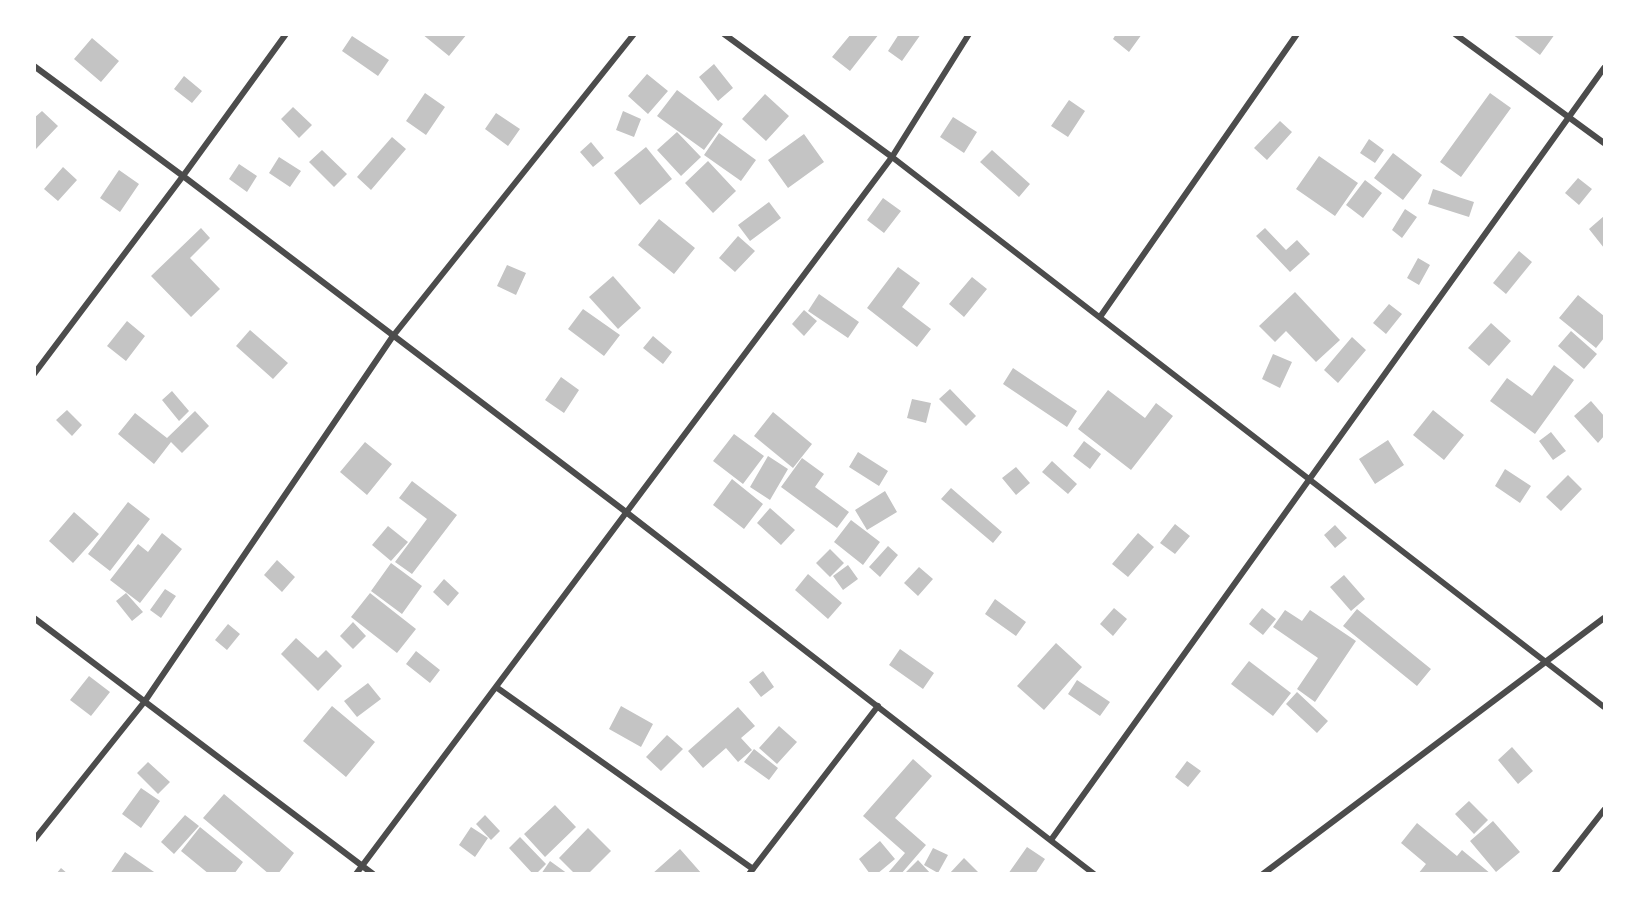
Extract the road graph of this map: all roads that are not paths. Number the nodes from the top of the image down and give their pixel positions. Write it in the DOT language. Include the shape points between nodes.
graph roads {
  1 [pos="286,34"];
  2 [pos="634,34"];
  3 [pos="724,34"];
  4 [pos="969,34"];
  5 [pos="1298,34"];
  6 [pos="1455,34"];
  7 [pos="34,66"];
  8 [pos="1605,68"];
  9 [pos="1569,117"];
  10 [pos="1605,143"];
  11 [pos="892,157"];
  12 [pos="183,176"];
  13 [pos="1100,317"];
  14 [pos="393,336"];
  15 [pos="34,374"];
  16 [pos="1310,479"];
  17 [pos="626,512"];
  18 [pos="34,618"];
  19 [pos="1605,618"];
  20 [pos="1546,662"];
  21 [pos="496,687"];
  22 [pos="145,701"];
  23 [pos="878,706"];
  24 [pos="1605,707"];
  25 [pos="1605,810"];
  26 [pos="34,840"];
  27 [pos="1051,840"];
  28 [pos="363,866"];
  29 [pos="751,871"];
  30 [pos="356,873"];
  31 [pos="373,873"];
  32 [pos="1094,873"];
  33 [pos="1263,873"];
  34 [pos="1554,873"];
  1 -- 12 [label="street"];
  2 -- 14 [label="street"];
  3 -- 11 [label="street"];
  4 -- 11 [label="street"];
  5 -- 13 [label="street"];
  6 -- 9 [label="street"];
  7 -- 12 [label="street"];
  8 -- 9 [label="street"];
  9 -- 10 [label="street"];
  9 -- 16 [label="street"];
  11 -- 13 [label="street"];
  11 -- 17 [label="street"];
  12 -- 14 [label="street"];
  12 -- 15 [label="street"];
  13 -- 16 [label="street"];
  14 -- 17 [label="street"];
  14 -- 22 [label="street"];
  16 -- 20 [label="street"];
  16 -- 27 [label="street"];
  17 -- 21 [label="street"];
  17 -- 23 [label="street"];
  18 -- 22 [label="street"];
  19 -- 20 [label="street"];
  20 -- 24 [label="street"];
  20 -- 33 [label="street"];
  21 -- 28 [label="street"];
  21 -- 29 [label="street"];
  22 -- 26 [label="street"];
  22 -- 28 [label="street"];
  23 -- 27 [label="street"];
  23 -- 29 [label="street"];
  25 -- 34 [label="street"];
  27 -- 32 [label="street"];
  28 -- 30 [label="street"];
  28 -- 31 [label="street"];
}
